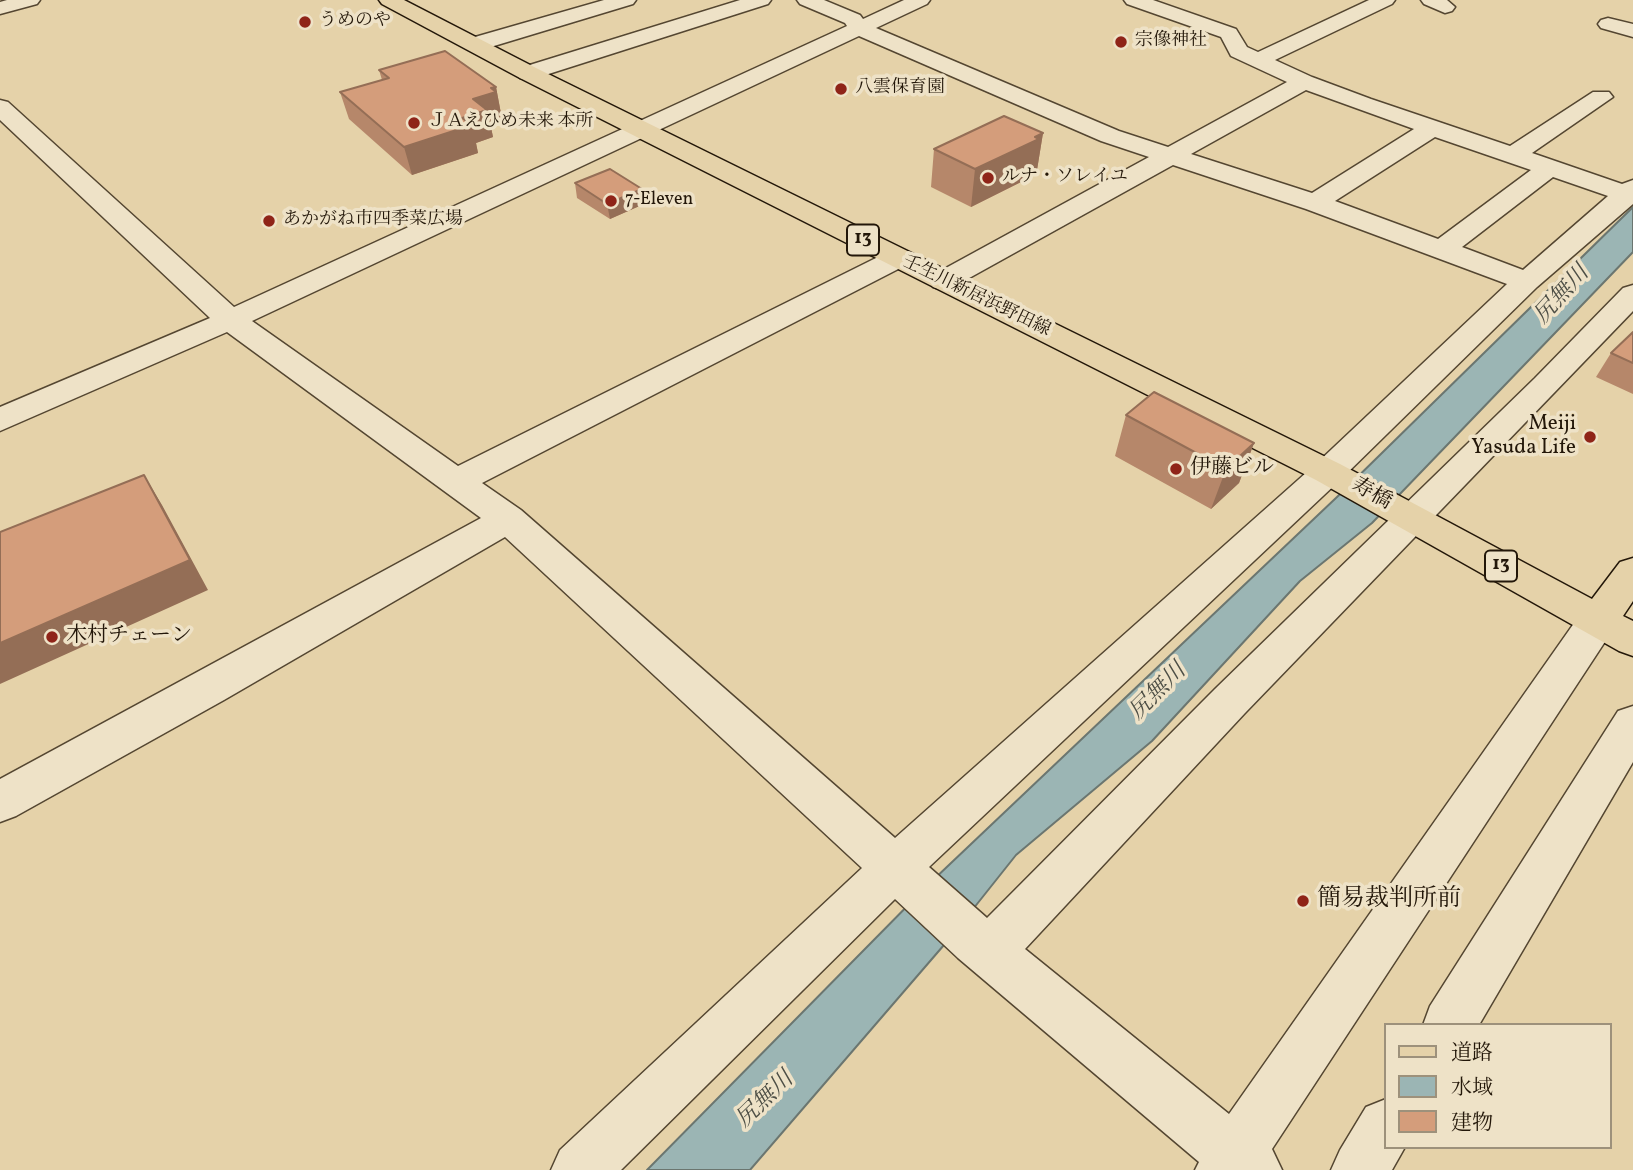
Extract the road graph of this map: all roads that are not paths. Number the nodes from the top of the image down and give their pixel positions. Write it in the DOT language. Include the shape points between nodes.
graph roads {
  1 [pos="30,0"];
  2 [pos="389,0"];
  3 [pos="626,0"];
  4 [pos="761,0"];
  5 [pos="807,0"];
  6 [pos="920,0"];
  7 [pos="1385,0"];
  8 [pos="1149,2"];
  9 [pos="0,8"];
  10 [pos="1608,24"];
  11 [pos="858,28"];
  12 [pos="1633,31"];
  13 [pos="476,44"];
  14 [pos="1258,60"];
  15 [pos="528,74"];
  16 [pos="1304,82"];
  17 [pos="1601,97"];
  18 [pos="0,107"];
  19 [pos="642,128"];
  20 [pos="1432,128"];
  21 [pos="1513,155"];
  22 [pos="1169,156"];
  23 [pos="1549,168"];
  24 [pos="1631,193"];
  25 [pos="1315,203"];
  26 [pos="1442,249"];
  27 [pos="898,258"];
  28 [pos="943,281"];
  29 [pos="1527,281"];
  30 [pos="1633,294"];
  31 [pos="230,320"];
  32 [pos="0,420"];
  33 [pos="1334,475"];
  34 [pos="454,482"];
  35 [pos="1408,515"];
  36 [pos="508,519"];
  37 [pos="1633,572"];
  38 [pos="1615,630"];
  39 [pos="1633,724"];
  40 [pos="0,802"];
  41 [pos="903,875"];
  42 [pos="983,946"];
  43 [pos="1450,1023"];
  44 [pos="1384,1130"];
  45 [pos="1238,1165"];
  46 [pos="580,1170"];
  47 [pos="1360,1170"];
  1 -- 9 [label="street"];
  2 -- 13 [label="main road, 壬生川新居浜野田線 / 13"];
  3 -- 13 [label="street"];
  4 -- 15 [label="street"];
  5 -- 11 [label="street" via="853,19"];
  6 -- 11 [label="street"];
  7 -- 14 [label="street"];
  8 -- 14 [label="street" via="1229,33 1239,51"];
  10 -- 12 [label="street"];
  11 -- 19 [label="street"];
  11 -- 22 [label="street" via="1110,136"];
  13 -- 15 [label="main road, 壬生川新居浜野田線 / 13"];
  14 -- 16 [label="street"];
  15 -- 19 [label="main road, 壬生川新居浜野田線 / 13"];
  16 -- 20 [label="street"];
  16 -- 22 [label="street"];
  17 -- 21 [label="street"];
  18 -- 31 [label="street"];
  19 -- 27 [label="main road, 壬生川新居浜野田線 / 13"];
  19 -- 31 [label="street"];
  20 -- 21 [label="street"];
  20 -- 25 [label="street"];
  21 -- 23 [label="street"];
  22 -- 25 [label="street"];
  22 -- 28 [label="street"];
  23 -- 24 [label="street"];
  23 -- 26 [label="street"];
  24 -- 29 [label="street"];
  25 -- 26 [label="street"];
  26 -- 29 [label="street"];
  27 -- 28 [label="main road, 壬生川新居浜野田線 / 13"];
  27 -- 34 [label="street"];
  28 -- 33 [label="main road, 壬生川新居浜野田線 / 13"];
  29 -- 33 [label="street"];
  30 -- 35 [label="street" via="1546,386"];
  31 -- 32 [label="street"];
  31 -- 34 [label="street"];
  33 -- 35 [label="main road, 寿橋 / 13"];
  33 -- 41 [label="street"];
  34 -- 36 [label="street"];
  35 -- 38 [label="main road, 13"];
  35 -- 42 [label="street"];
  36 -- 40 [label="street"];
  36 -- 41 [label="street"];
  37 -- 38 [label="main road"];
  38 -- 45 [label="street"];
  39 -- 43 [label="street"];
  41 -- 42 [label="street"];
  41 -- 46 [label="street"];
  42 -- 45 [label="street"];
  44 -- 47 [label="street"];
}
